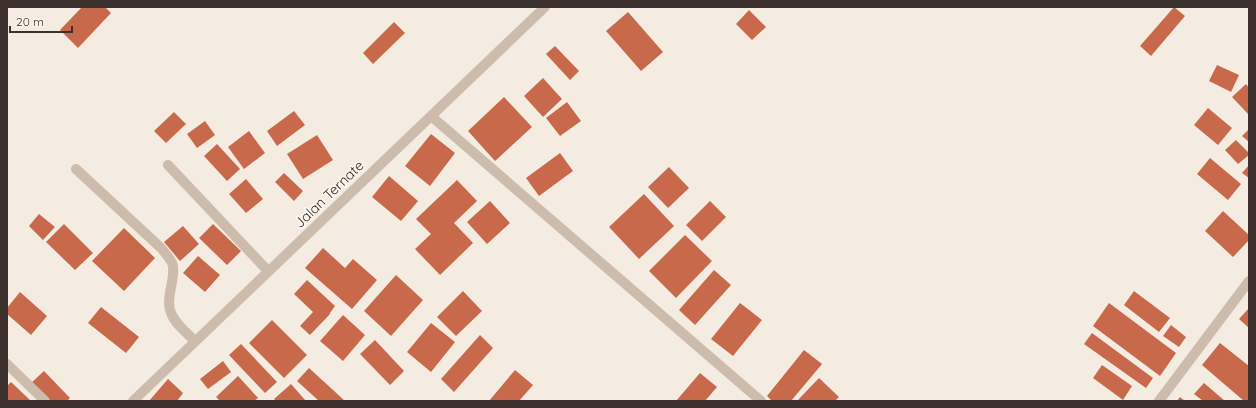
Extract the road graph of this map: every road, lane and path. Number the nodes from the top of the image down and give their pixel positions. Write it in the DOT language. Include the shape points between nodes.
graph roads {
  1 [pos="545,7"];
  2 [pos="431,116"];
  3 [pos="168,165"];
  4 [pos="76,169"];
  5 [pos="268,271"];
  6 [pos="1249,281"];
  7 [pos="195,341"];
  8 [pos="7,364"];
  9 [pos="45,401"];
  10 [pos="133,401"];
  11 [pos="761,401"];
  12 [pos="1159,401"];
  1 -- 2 [label="street, Jalan Ternate"];
  2 -- 5 [label="street, Jalan Ternate"];
  2 -- 11 [label="street"];
  3 -- 5 [label="street"];
  4 -- 7 [label="street" via="169,258 173,265 169,305 171,314"];
  5 -- 7 [label="street, Jalan Ternate"];
  6 -- 12 [label="street"];
  7 -- 10 [label="street, Jalan Ternate"];
  8 -- 9 [label="street"];
}
